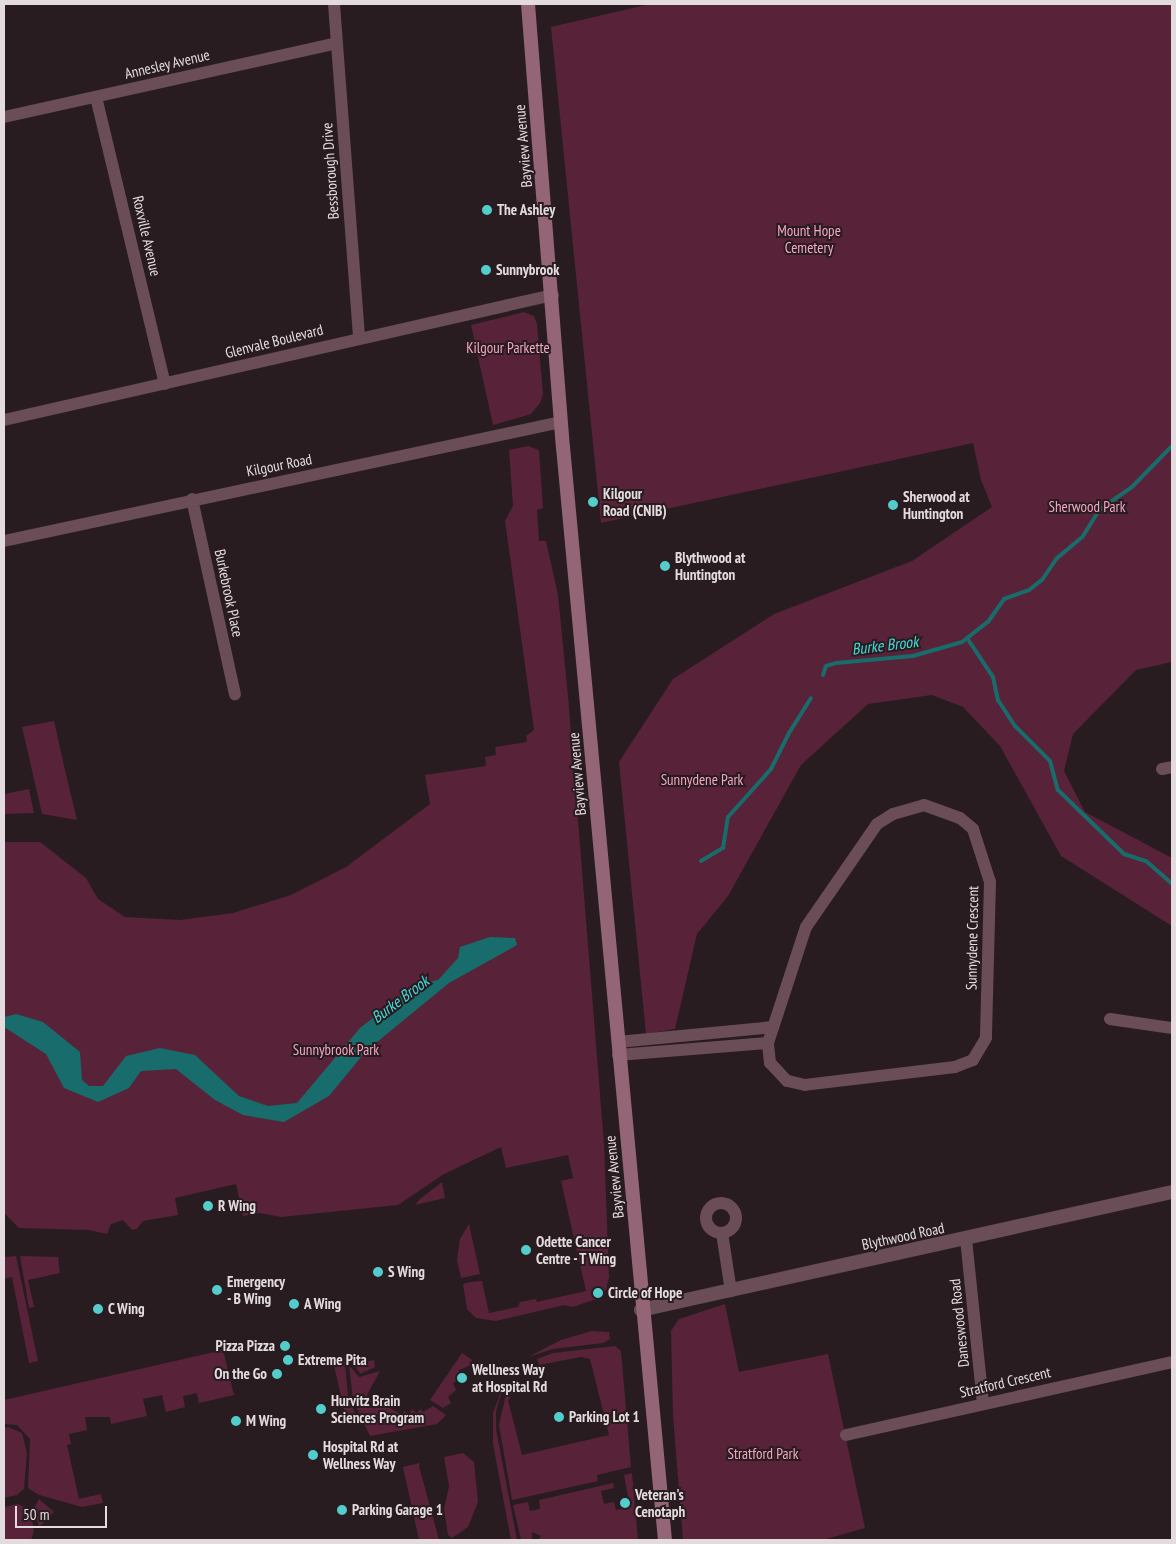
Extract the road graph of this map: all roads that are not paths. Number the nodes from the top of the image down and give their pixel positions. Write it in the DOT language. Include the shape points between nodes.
graph roads {
  1 [pos="334,4"];
  2 [pos="528,4"];
  3 [pos="337,43"];
  4 [pos="96,97"];
  5 [pos="4,117"];
  6 [pos="553,295"];
  7 [pos="359,337"];
  8 [pos="165,384"];
  9 [pos="4,420"];
  10 [pos="561,422"];
  11 [pos="192,499"];
  12 [pos="4,541"];
  13 [pos="235,694"];
  14 [pos="1110,1019"];
  15 [pos="773,1026"];
  16 [pos="1172,1028"];
  17 [pos="687,1034"];
  18 [pos="768,1043"];
  19 [pos="618,1048"];
  20 [pos="688,1049"];
  21 [pos="1172,1192"];
  22 [pos="722,1233"];
  23 [pos="966,1239"];
  24 [pos="731,1291"];
  25 [pos="641,1310"];
  26 [pos="1172,1362"];
  27 [pos="983,1404"];
  28 [pos="846,1435"];
  29 [pos="665,1540"];
  1 -- 3 [label="street, Bessborough Drive"];
  2 -- 6 [label="main road, Bayview Avenue"];
  3 -- 4 [label="street, Annesley Avenue"];
  3 -- 7 [label="street, Bessborough Drive"];
  4 -- 5 [label="street, Annesley Avenue"];
  4 -- 8 [label="street, Roxville Avenue"];
  6 -- 7 [label="street, Glenvale Boulevard"];
  6 -- 10 [label="main road, Bayview Avenue"];
  7 -- 8 [label="street, Glenvale Boulevard"];
  8 -- 9 [label="street, Glenvale Boulevard"];
  10 -- 11 [label="street, Kilgour Road"];
  10 -- 19 [label="main road, Bayview Avenue"];
  11 -- 12 [label="street, Kilgour Road"];
  11 -- 13 [label="street, Burkebrook Place"];
  14 -- 16 [label="street"];
  15 -- 17 [label="street"];
  15 -- 18 [label="street, Sunnydene Crescent"];
  15 -- 18 [label="street, Sunnydene Crescent" via="806,927 877,824 893,814 924,805 960,818 973,829 990,882 986,1038 973,1060 955,1067 805,1085 787,1081 770,1063"];
  17 -- 19 [label="street"];
  17 -- 20 [label="street"];
  18 -- 20 [label="street"];
  19 -- 20 [label="street"];
  19 -- 25 [label="main road, Bayview Avenue"];
  21 -- 23 [label="street, Blythwood Road"];
  22 -- 24 [label="street"];
  23 -- 24 [label="street, Blythwood Road"];
  23 -- 27 [label="street, Daneswood Road"];
  24 -- 25 [label="street, Blythwood Road"];
  25 -- 29 [label="main road, Bayview Avenue"];
  26 -- 27 [label="street, Stratford Crescent"];
  27 -- 28 [label="street, Stratford Crescent"];
}
